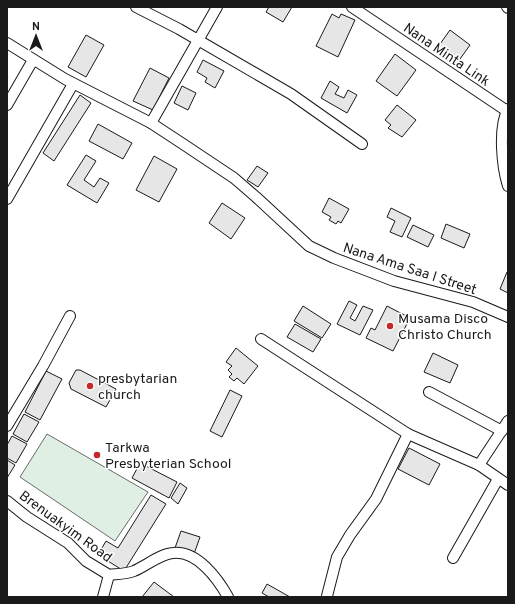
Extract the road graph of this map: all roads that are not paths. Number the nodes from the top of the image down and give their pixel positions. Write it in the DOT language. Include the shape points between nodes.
graph roads {
  1 [pos="136,7"];
  2 [pos="218,7"];
  3 [pos="352,7"];
  4 [pos="198,40"];
  5 [pos="7,43"];
  6 [pos="33,60"];
  7 [pos="73,84"];
  8 [pos="7,105"];
  9 [pos="507,110"];
  10 [pos="151,123"];
  11 [pos="362,144"];
  12 [pos="508,186"];
  13 [pos="7,199"];
  14 [pos="70,316"];
  15 [pos="508,318"];
  16 [pos="261,339"];
  17 [pos="429,392"];
  18 [pos="508,421"];
  19 [pos="7,426"];
  20 [pos="502,431"];
  21 [pos="408,434"];
  22 [pos="479,465"];
  23 [pos="498,479"];
  24 [pos="508,486"];
  25 [pos="7,501"];
  26 [pos="453,558"];
  27 [pos="109,575"];
  28 [pos="327,596"];
  29 [pos="103,597"];
  30 [pos="228,597"];
  1 -- 4 [label="street"];
  2 -- 4 [label="street"];
  3 -- 9 [label="street, Nana Minta Link"];
  4 -- 10 [label="street"];
  4 -- 11 [label="street" via="310,106"];
  5 -- 6 [label="street, Nana Ama Saa I Street"];
  6 -- 7 [label="street, Nana Ama Saa I Street"];
  6 -- 8 [label="street"];
  7 -- 10 [label="street, Nana Ama Saa I Street"];
  7 -- 13 [label="street"];
  9 -- 12 [label="street" via="502,132"];
  10 -- 15 [label="street, Nana Ama Saa I Street" via="234,178 308,246 394,281 473,302"];
  14 -- 19 [label="street"];
  16 -- 21 [label="street"];
  17 -- 20 [label="street"];
  18 -- 20 [label="street"];
  20 -- 22 [label="street"];
  21 -- 22 [label="street"];
  21 -- 28 [label="street" via="376,499 336,557"];
  22 -- 23 [label="street"];
  23 -- 24 [label="street"];
  23 -- 26 [label="street"];
  25 -- 27 [label="street, Brenuakyim Road" via="68,543 86,561"];
  27 -- 29 [label="street"];
  27 -- 30 [label="street, Brenuakyim Road" via="132,572 168,554 181,553 204,566"];
}
